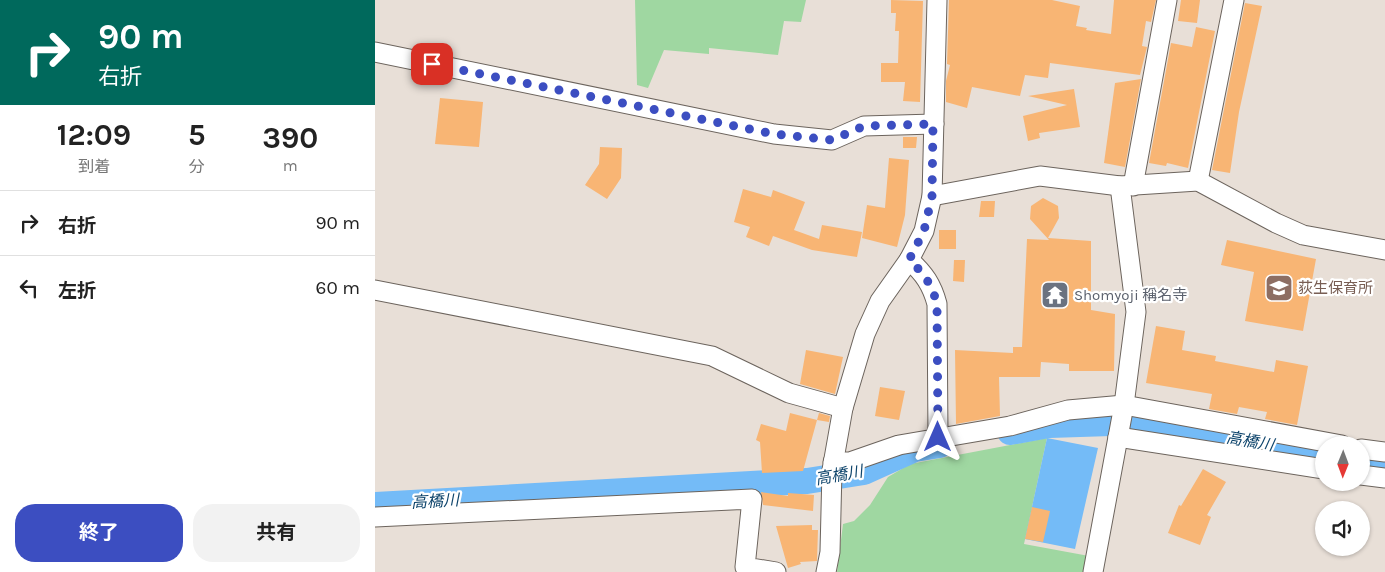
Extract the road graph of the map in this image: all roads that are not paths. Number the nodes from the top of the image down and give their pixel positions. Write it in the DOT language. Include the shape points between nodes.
graph roads {
  1 [pos="937,0"];
  2 [pos="1167,0"];
  3 [pos="1234,0"];
  4 [pos="375,52"];
  5 [pos="933,124"];
  6 [pos="1198,182"];
  7 [pos="1127,186"];
  8 [pos="932,196"];
  9 [pos="1385,250"];
  10 [pos="909,260"];
  11 [pos="375,290"];
  12 [pos="1124,405"];
  13 [pos="843,408"];
  14 [pos="938,437"];
  15 [pos="1118,437"];
  16 [pos="1315,440"];
  17 [pos="1370,450"];
  18 [pos="1385,452"];
  19 [pos="833,462"];
  20 [pos="1315,468"];
  21 [pos="1370,476"];
  22 [pos="1385,478"];
  23 [pos="375,517"];
  24 [pos="776,572"];
  25 [pos="826,572"];
  26 [pos="1093,572"];
  1 -- 5 [label="street"];
  2 -- 7 [label="street"];
  3 -- 6 [label="street"];
  4 -- 5 [label="street" via="774,134 832,140 864,126"];
  5 -- 8 [label="street"];
  6 -- 7 [label="street"];
  6 -- 9 [label="street" via="1303,235"];
  7 -- 8 [label="street" via="1040,176"];
  7 -- 12 [label="street" via="1136,312"];
  8 -- 10 [label="street" via="924,231"];
  10 -- 13 [label="street" via="880,301"];
  10 -- 14 [label="street" via="933,287 937,304"];
  11 -- 13 [label="street" via="711,356 789,393"];
  12 -- 14 [label="street" via="1068,410 1010,426"];
  12 -- 15 [label="street"];
  12 -- 16 [label="street"];
  13 -- 19 [label="street"];
  14 -- 19 [label="street" via="899,445 850,462"];
  15 -- 20 [label="street"];
  15 -- 26 [label="street"];
  17 -- 18 [label="street"];
  19 -- 25 [label="street" via="830,552"];
  21 -- 22 [label="street"];
  23 -- 24 [label="street" via="752,499 745,567"];
}
